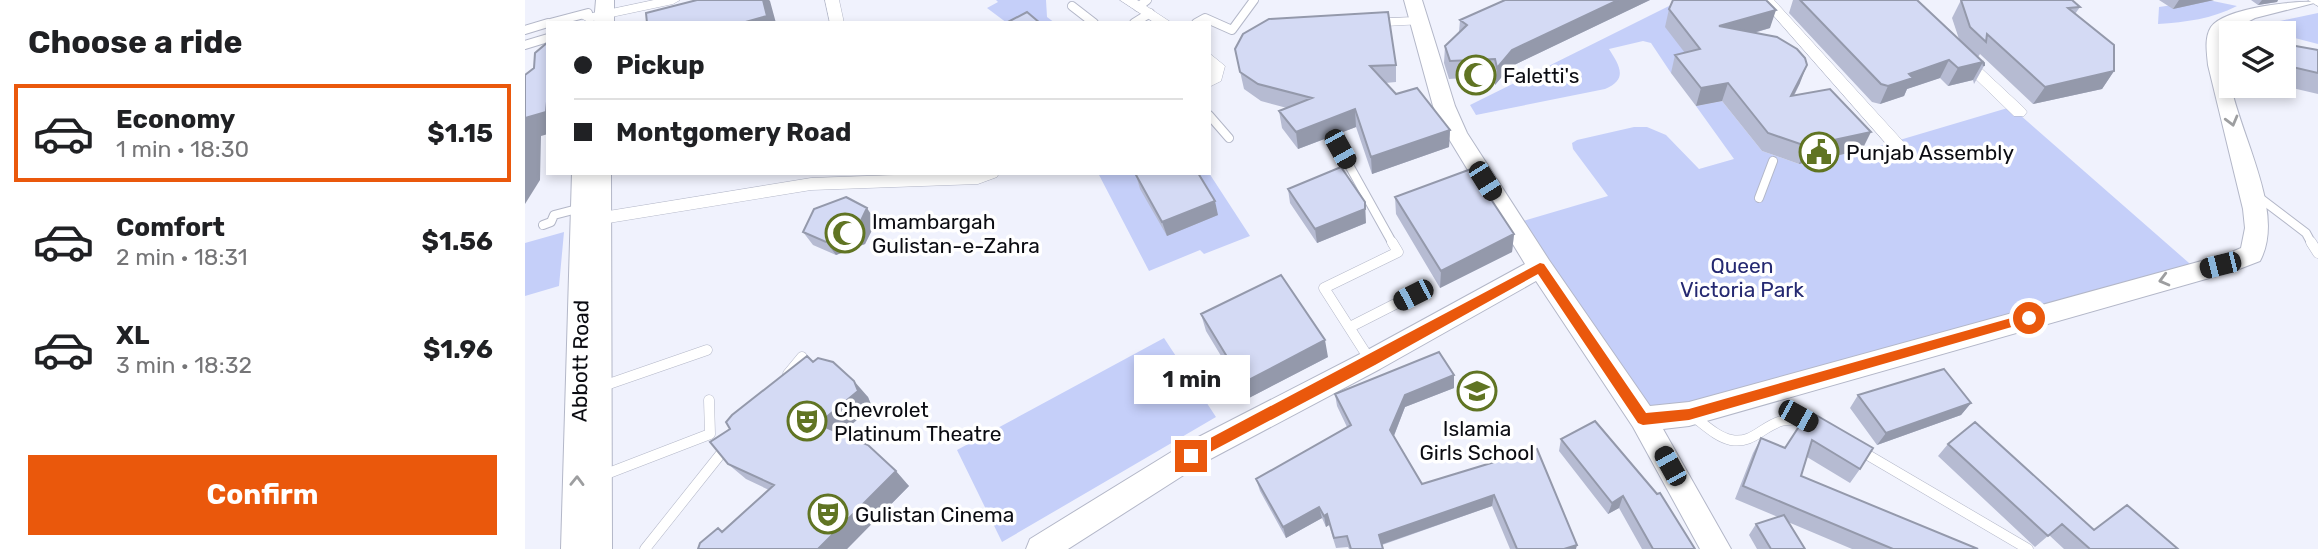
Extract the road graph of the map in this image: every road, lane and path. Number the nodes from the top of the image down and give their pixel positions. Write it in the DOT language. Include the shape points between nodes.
graph roads {
  1 [pos="673,0"];
  2 [pos="831,0"];
  3 [pos="1254,0"];
  4 [pos="1767,0"];
  5 [pos="2310,0"];
  6 [pos="1140,5"];
  7 [pos="1072,6"];
  8 [pos="1416,11"];
  9 [pos="595,13"];
  10 [pos="558,21"];
  11 [pos="836,21"];
  12 [pos="1091,21"];
  13 [pos="1162,21"];
  14 [pos="1200,21"];
  15 [pos="546,24"];
  16 [pos="1358,24"];
  17 [pos="525,30"];
  18 [pos="546,39"];
  19 [pos="525,45"];
  20 [pos="1950,47"];
  21 [pos="1211,60"];
  22 [pos="1211,81"];
  23 [pos="2019,112"];
  24 [pos="1211,118"];
  25 [pos="1229,138"];
  26 [pos="1340,149"];
  27 [pos="1903,152"];
  28 [pos="1773,161"];
  29 [pos="583,175"];
  30 [pos="599,175"];
  31 [pos="828,175"];
  32 [pos="986,175"];
  33 [pos="811,184"];
  34 [pos="2251,192"];
  35 [pos="1759,198"];
  36 [pos="589,216"];
  37 [pos="543,225"];
  38 [pos="2318,253"];
  39 [pos="1540,267"];
  40 [pos="1413,295"];
  41 [pos="1350,327"];
  42 [pos="707,350"];
  43 [pos="802,357"];
  44 [pos="1371,361"];
  45 [pos="778,385"];
  46 [pos="597,388"];
  47 [pos="709,400"];
  48 [pos="1685,415"];
  49 [pos="1643,419"];
  50 [pos="1821,429"];
  51 [pos="737,433"];
  52 [pos="1658,446"];
  53 [pos="1856,448"];
  54 [pos="596,478"];
  55 [pos="1055,545"];
  56 [pos="576,549"];
  57 [pos="597,549"];
  58 [pos="645,549"];
  59 [pos="1716,549"];
  60 [pos="2028,549"];
  1 -- 9 [label="street"];
  2 -- 11 [label="street"];
  3 -- 14 [label="lane" via="1232,30 1205,18"];
  4 -- 27 [label="street"];
  5 -- 34 [label="main road, one-way" via="2235,19 2218,30 2215,38 2221,82"];
  6 -- 13 [label="street"];
  7 -- 12 [label="lane"];
  8 -- 16 [label="street"];
  8 -- 39 [label="main road" via="1457,134"];
  9 -- 10 [label="lane"];
  15 -- 17 [label="lane"];
  18 -- 19 [label="lane"];
  20 -- 23 [label="street"];
  21 -- 22 [label="street" via="1218,66 1216,79"];
  24 -- 25 [label="lane"];
  26 -- 41 [label="lane" via="1398,252 1324,288"];
  28 -- 35 [label="lane"];
  29 -- 36 [label="main road, Abbott Road"];
  30 -- 36 [label="main road, Abbott Road"];
  31 -- 33 [label="street"];
  32 -- 33 [label="street"];
  33 -- 36 [label="street"];
  34 -- 38 [label="lane" via="2306,233"];
  34 -- 48 [label="main road, one-way" via="2256,242 2251,254 2241,259"];
  36 -- 37 [label="lane" via="554,215"];
  36 -- 46 [label="main road, Abbott Road"];
  56 -- 36 [label="main road, Abbott Road, one-way"];
  39 -- 44 [label="main road"];
  39 -- 49 [label="main road"];
  40 -- 41 [label="lane"];
  41 -- 44 [label="lane"];
  42 -- 46 [label="lane"];
  43 -- 45 [label="lane"];
  44 -- 55 [label="main road" via="1191,456"];
  46 -- 54 [label="main road, Abbott Road"];
  47 -- 54 [label="lane" via="710,434"];
  48 -- 49 [label="main road"];
  48 -- 50 [label="lane" via="1733,441 1789,417 1798,416"];
  48 -- 52 [label="main road"];
  49 -- 52 [label="main road"];
  51 -- 58 [label="lane"];
  52 -- 59 [label="main road"];
  53 -- 60 [label="lane"];
  54 -- 57 [label="main road, Abbott Road"];
}
